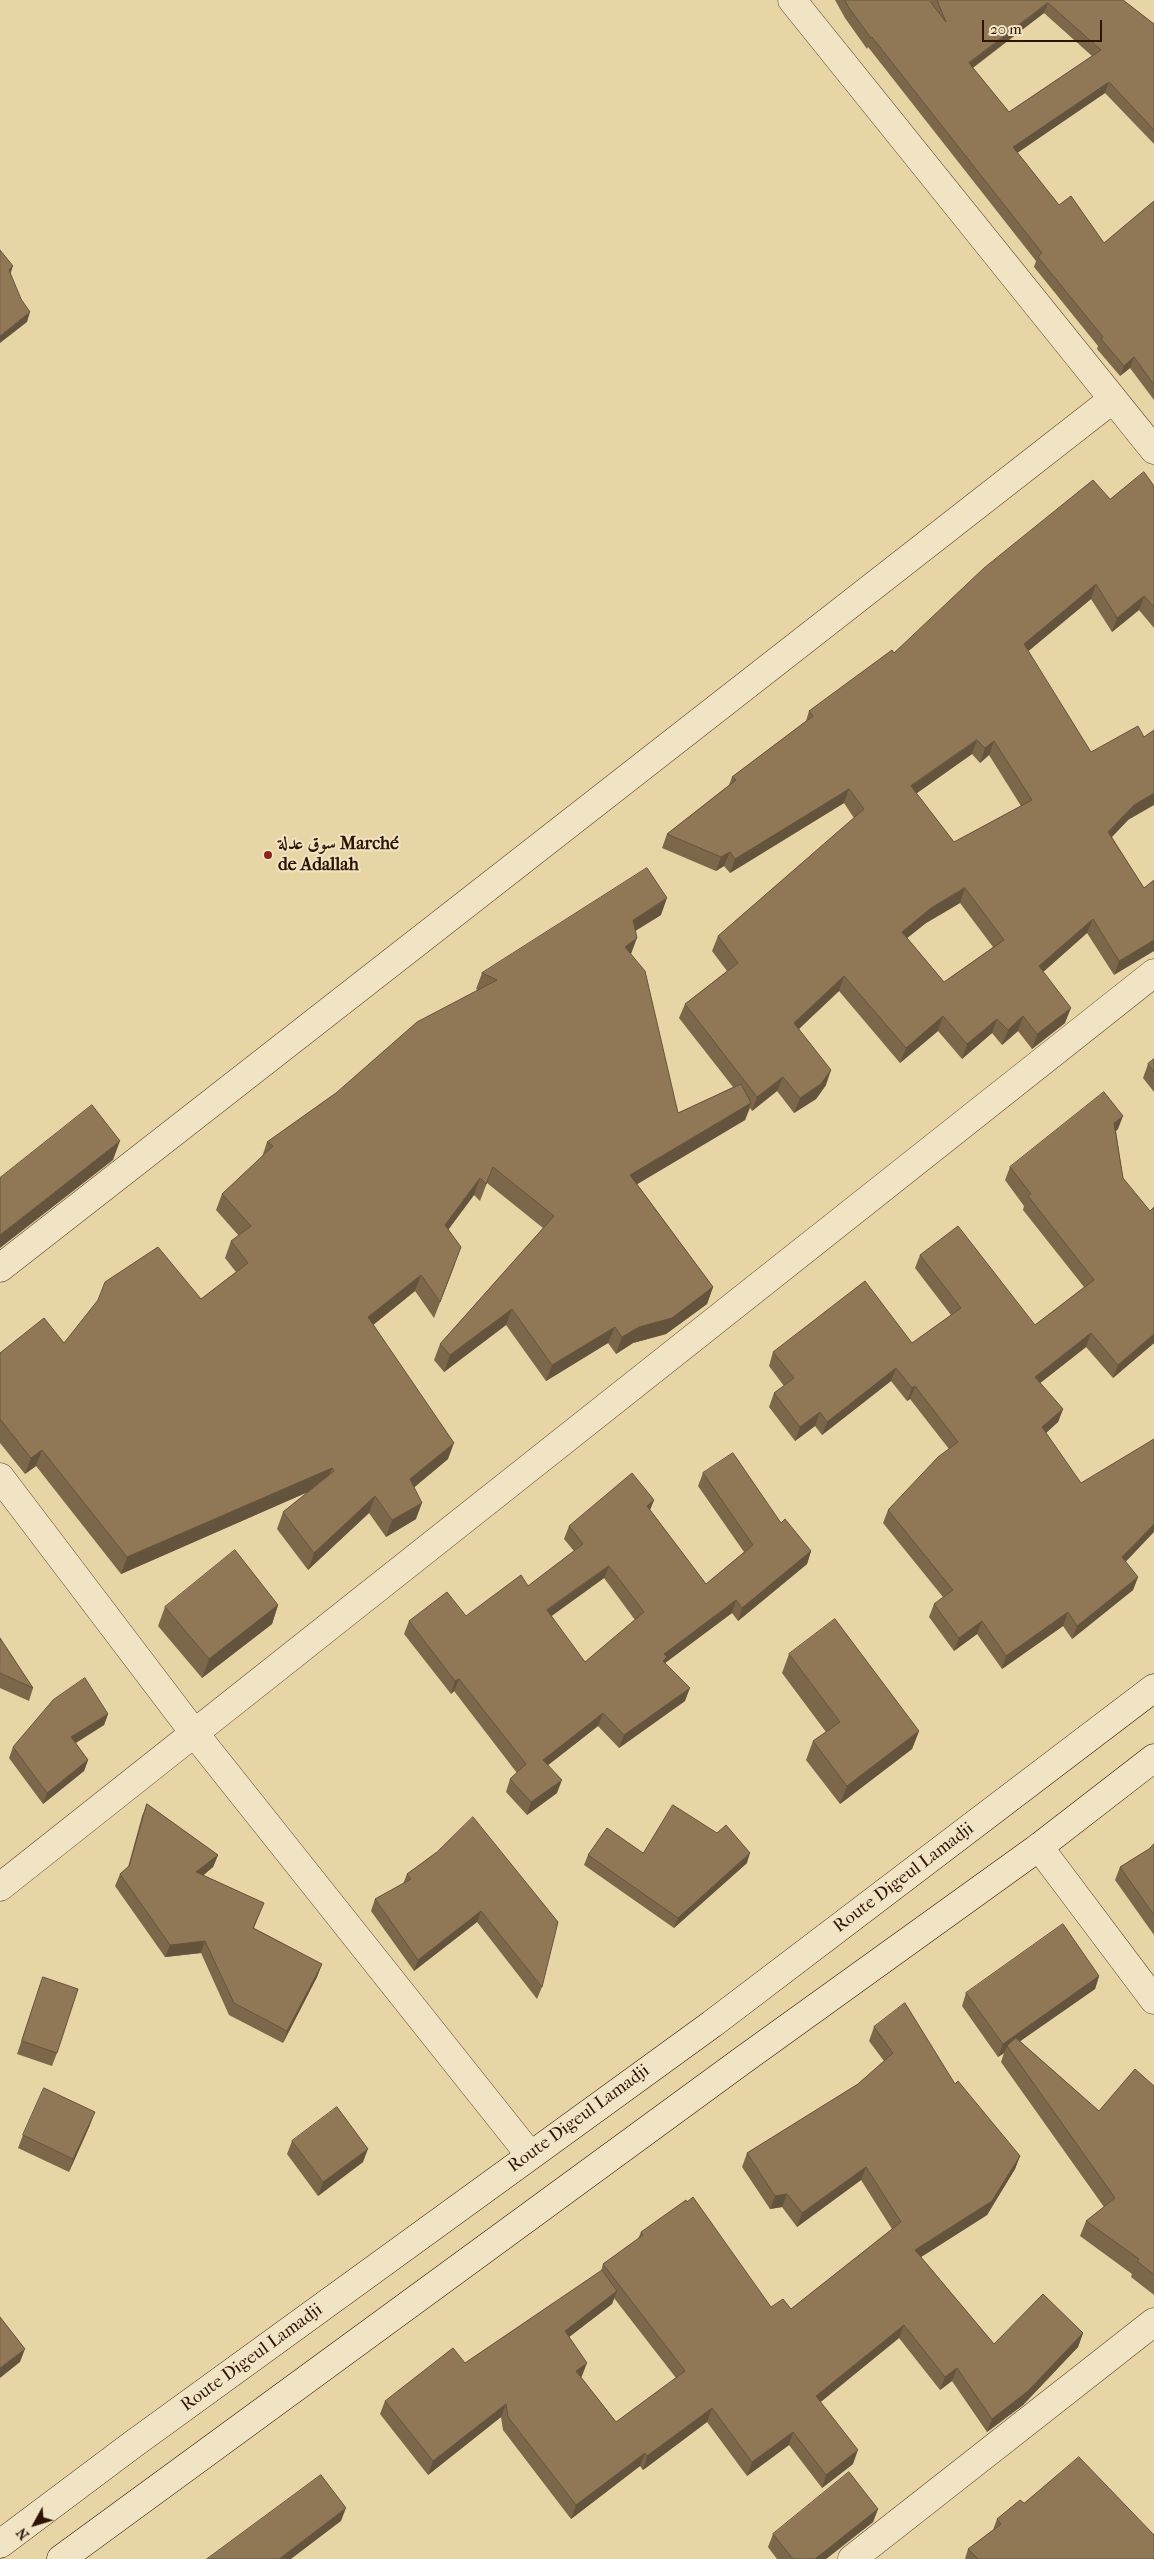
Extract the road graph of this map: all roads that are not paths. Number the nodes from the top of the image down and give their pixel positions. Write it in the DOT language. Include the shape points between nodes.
graph roads {
  1 [pos="792,0"];
  2 [pos="1113,400"];
  3 [pos="1154,450"];
  4 [pos="1154,973"];
  5 [pos="0,1268"];
  6 [pos="0,1477"];
  7 [pos="1154,1688"];
  8 [pos="195,1734"];
  9 [pos="1154,1758"];
  10 [pos="1039,1848"];
  11 [pos="0,1887"];
  12 [pos="1154,2000"];
  13 [pos="530,2155"];
  14 [pos="1154,2322"];
  15 [pos="0,2544"];
  16 [pos="75,2555"];
  17 [pos="852,2559"];
  1 -- 2 [label="street"];
  2 -- 3 [label="street"];
  2 -- 5 [label="street"];
  4 -- 8 [label="street"];
  6 -- 8 [label="street"];
  7 -- 13 [label="street, Route Digeul Lamadji" via="720,2018"];
  8 -- 11 [label="street"];
  8 -- 13 [label="street"];
  9 -- 10 [label="street"];
  10 -- 12 [label="street"];
  10 -- 16 [label="street" via="751,2054"];
  13 -- 15 [label="street, Route Digeul Lamadji"];
  14 -- 17 [label="street"];
}
